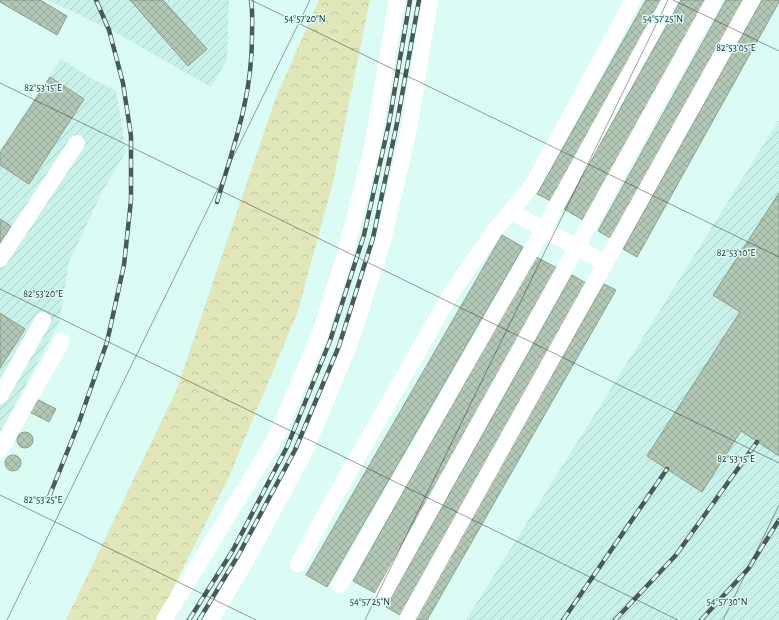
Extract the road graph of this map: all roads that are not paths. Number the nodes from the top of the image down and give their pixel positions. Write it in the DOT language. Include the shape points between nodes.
graph roads {
  1 [pos="396,0"];
  2 [pos="430,0"];
  3 [pos="634,0"];
  4 [pos="670,0"];
  5 [pos="714,0"];
  6 [pos="752,0"];
  7 [pos="77,143"];
  8 [pos="510,211"];
  9 [pos="543,230"];
  10 [pos="577,247"];
  11 [pos="0,259"];
  12 [pos="605,263"];
  13 [pos="43,320"];
  14 [pos="62,341"];
  15 [pos="0,396"];
  16 [pos="0,450"];
  17 [pos="298,564"];
  18 [pos="340,585"];
  19 [pos="381,599"];
  20 [pos="408,617"];
  21 [pos="164,620"];
  22 [pos="211,620"];
  1 -- 21 [label="lane" via="372,148 344,258 320,334 275,439"];
  2 -- 22 [label="lane" via="409,129 383,241 349,346 304,453"];
  3 -- 8 [label="lane" via="533,184"];
  4 -- 9 [label="lane"];
  5 -- 10 [label="lane"];
  6 -- 12 [label="lane"];
  7 -- 11 [label="lane"];
  8 -- 9 [label="lane"];
  8 -- 17 [label="lane" via="452,292"];
  9 -- 10 [label="lane"];
  9 -- 18 [label="lane"];
  10 -- 12 [label="lane"];
  10 -- 19 [label="lane"];
  12 -- 20 [label="lane"];
  13 -- 15 [label="lane"];
  14 -- 16 [label="lane"];
}
